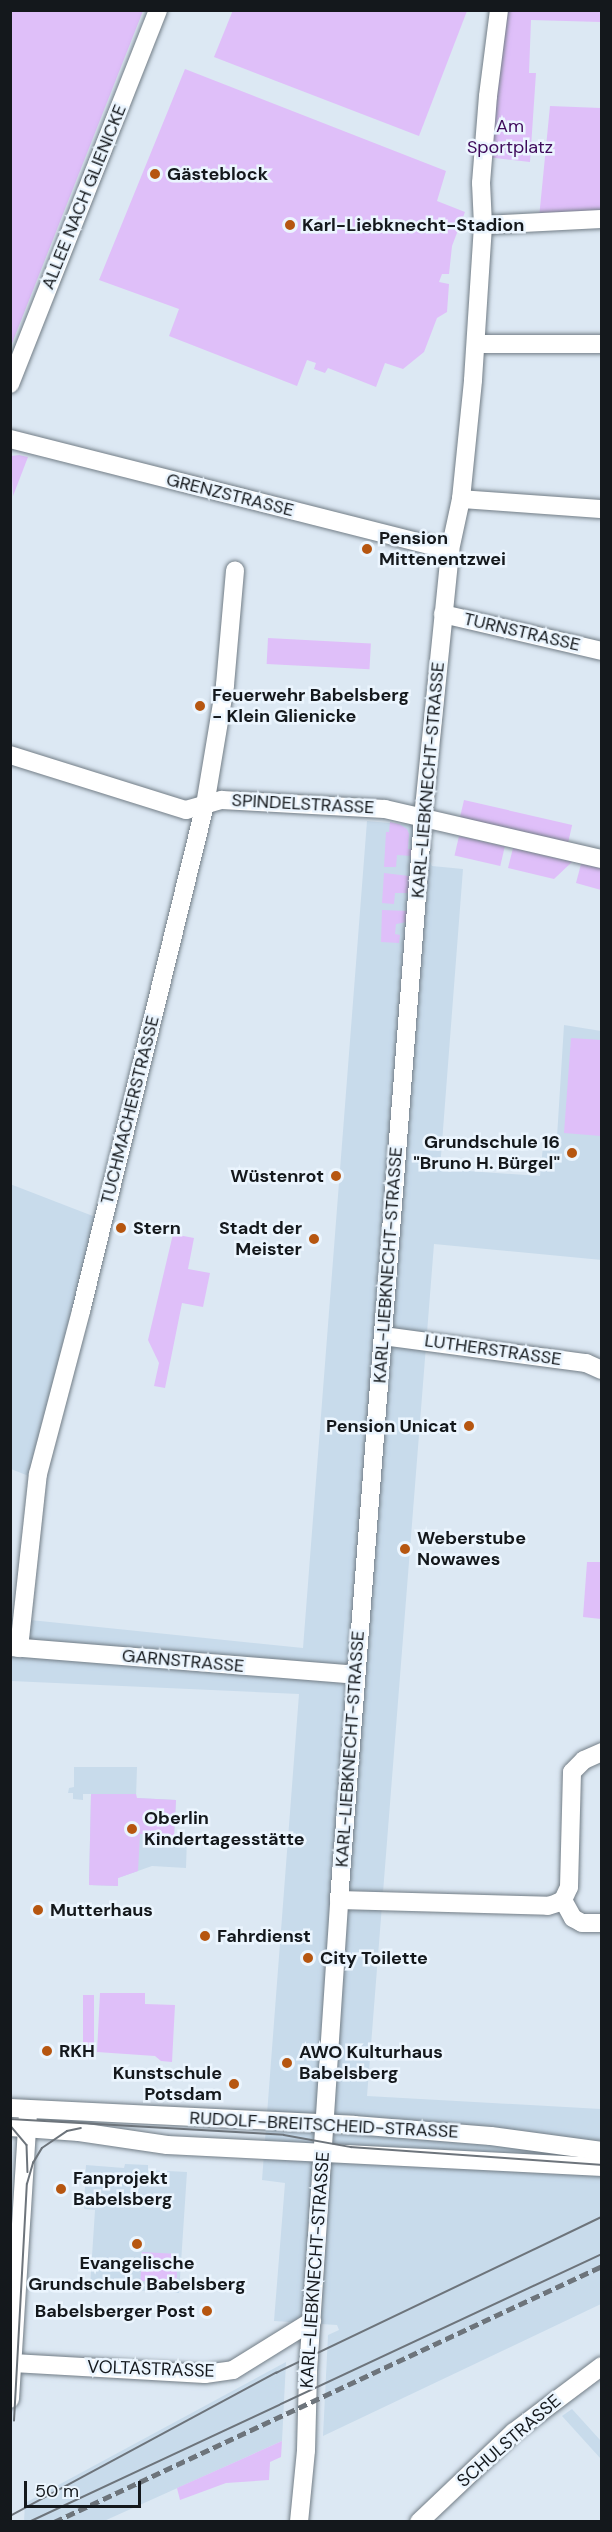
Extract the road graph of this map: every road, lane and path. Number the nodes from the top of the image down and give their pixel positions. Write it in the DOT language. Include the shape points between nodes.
graph roads {
  1 [pos="158,10"];
  2 [pos="499,10"];
  3 [pos="602,219"];
  4 [pos="483,225"];
  5 [pos="476,344"];
  6 [pos="602,344"];
  7 [pos="10,384"];
  8 [pos="10,439"];
  9 [pos="461,499"];
  10 [pos="602,509"];
  11 [pos="450,550"];
  12 [pos="235,570"];
  13 [pos="443,614"];
  14 [pos="602,651"];
  15 [pos="10,755"];
  16 [pos="205,805"];
  17 [pos="423,818"];
  18 [pos="602,859"];
  19 [pos="383,1336"];
  20 [pos="602,1370"];
  21 [pos="15,1648"];
  22 [pos="356,1675"];
  23 [pos="602,1752"];
  24 [pos="339,1900"];
  25 [pos="563,1900"];
  26 [pos="602,1923"];
  27 [pos="19,2109"];
  28 [pos="324,2124"];
  29 [pos="19,2128"];
  30 [pos="323,2151"];
  31 [pos="602,2151"];
  32 [pos="602,2167"];
  33 [pos="312,2321"];
  34 [pos="13,2363"];
  35 [pos="602,2366"];
  36 [pos="10,2399"];
  37 [pos="299,2522"];
  38 [pos="419,2522"];
  1 -- 7 [label="street, ALLEE NACH GLIENICKE"];
  2 -- 4 [label="street, KARL-LIEBKNECHT-STRASSE" via="482,172"];
  3 -- 4 [label="street"];
  4 -- 5 [label="street, KARL-LIEBKNECHT-STRASSE"];
  5 -- 6 [label="street"];
  5 -- 9 [label="street, KARL-LIEBKNECHT-STRASSE"];
  8 -- 11 [label="street, GRENZSTRASSE"];
  9 -- 10 [label="street"];
  9 -- 11 [label="street, KARL-LIEBKNECHT-STRASSE"];
  11 -- 13 [label="street, KARL-LIEBKNECHT-STRASSE"];
  12 -- 16 [label="street, TUCHMACHERSTRASSE" via="225,685"];
  13 -- 14 [label="street, TURNSTRASSE"];
  13 -- 17 [label="street, KARL-LIEBKNECHT-STRASSE"];
  15 -- 16 [label="street, SPINDELSTRASSE" via="186,810"];
  16 -- 17 [label="street, SPINDELSTRASSE" via="222,800 385,809"];
  16 -- 21 [label="street, TUCHMACHERSTRASSE" via="38,1474"];
  17 -- 18 [label="street, SPINDELSTRASSE"];
  17 -- 19 [label="street, KARL-LIEBKNECHT-STRASSE"];
  19 -- 20 [label="street, LUTHERSTRASSE" via="586,1363"];
  19 -- 22 [label="street, KARL-LIEBKNECHT-STRASSE"];
  21 -- 22 [label="street, GARNSTRASSE"];
  22 -- 24 [label="street, KARL-LIEBKNECHT-STRASSE"];
  23 -- 25 [label="street" via="584,1760 572,1773 569,1887"];
  24 -- 25 [label="street" via="548,1905"];
  24 -- 28 [label="street, KARL-LIEBKNECHT-STRASSE"];
  25 -- 26 [label="street" via="573,1918 582,1923"];
  27 -- 28 [label="street, RUDOLF-BREITSCHEID-STRASSE"];
  27 -- 29 [label="street"];
  28 -- 30 [label="street, KARL-LIEBKNECHT-STRASSE"];
  28 -- 31 [label="street, RUDOLF-BREITSCHEID-STRASSE" via="491,2136"];
  29 -- 30 [label="street, RUDOLF-BREITSCHEID-STRASSE" via="167,2145"];
  29 -- 34 [label="street"];
  30 -- 32 [label="street, RUDOLF-BREITSCHEID-STRASSE"];
  30 -- 33 [label="street, KARL-LIEBKNECHT-STRASSE"];
  33 -- 34 [label="street, VOLTASTRASSE" via="233,2370 205,2374"];
  33 -- 37 [label="street, KARL-LIEBKNECHT-STRASSE"];
  34 -- 36 [label="street"];
  35 -- 38 [label="street, SCHULSTRASSE" via="514,2432"];
}
